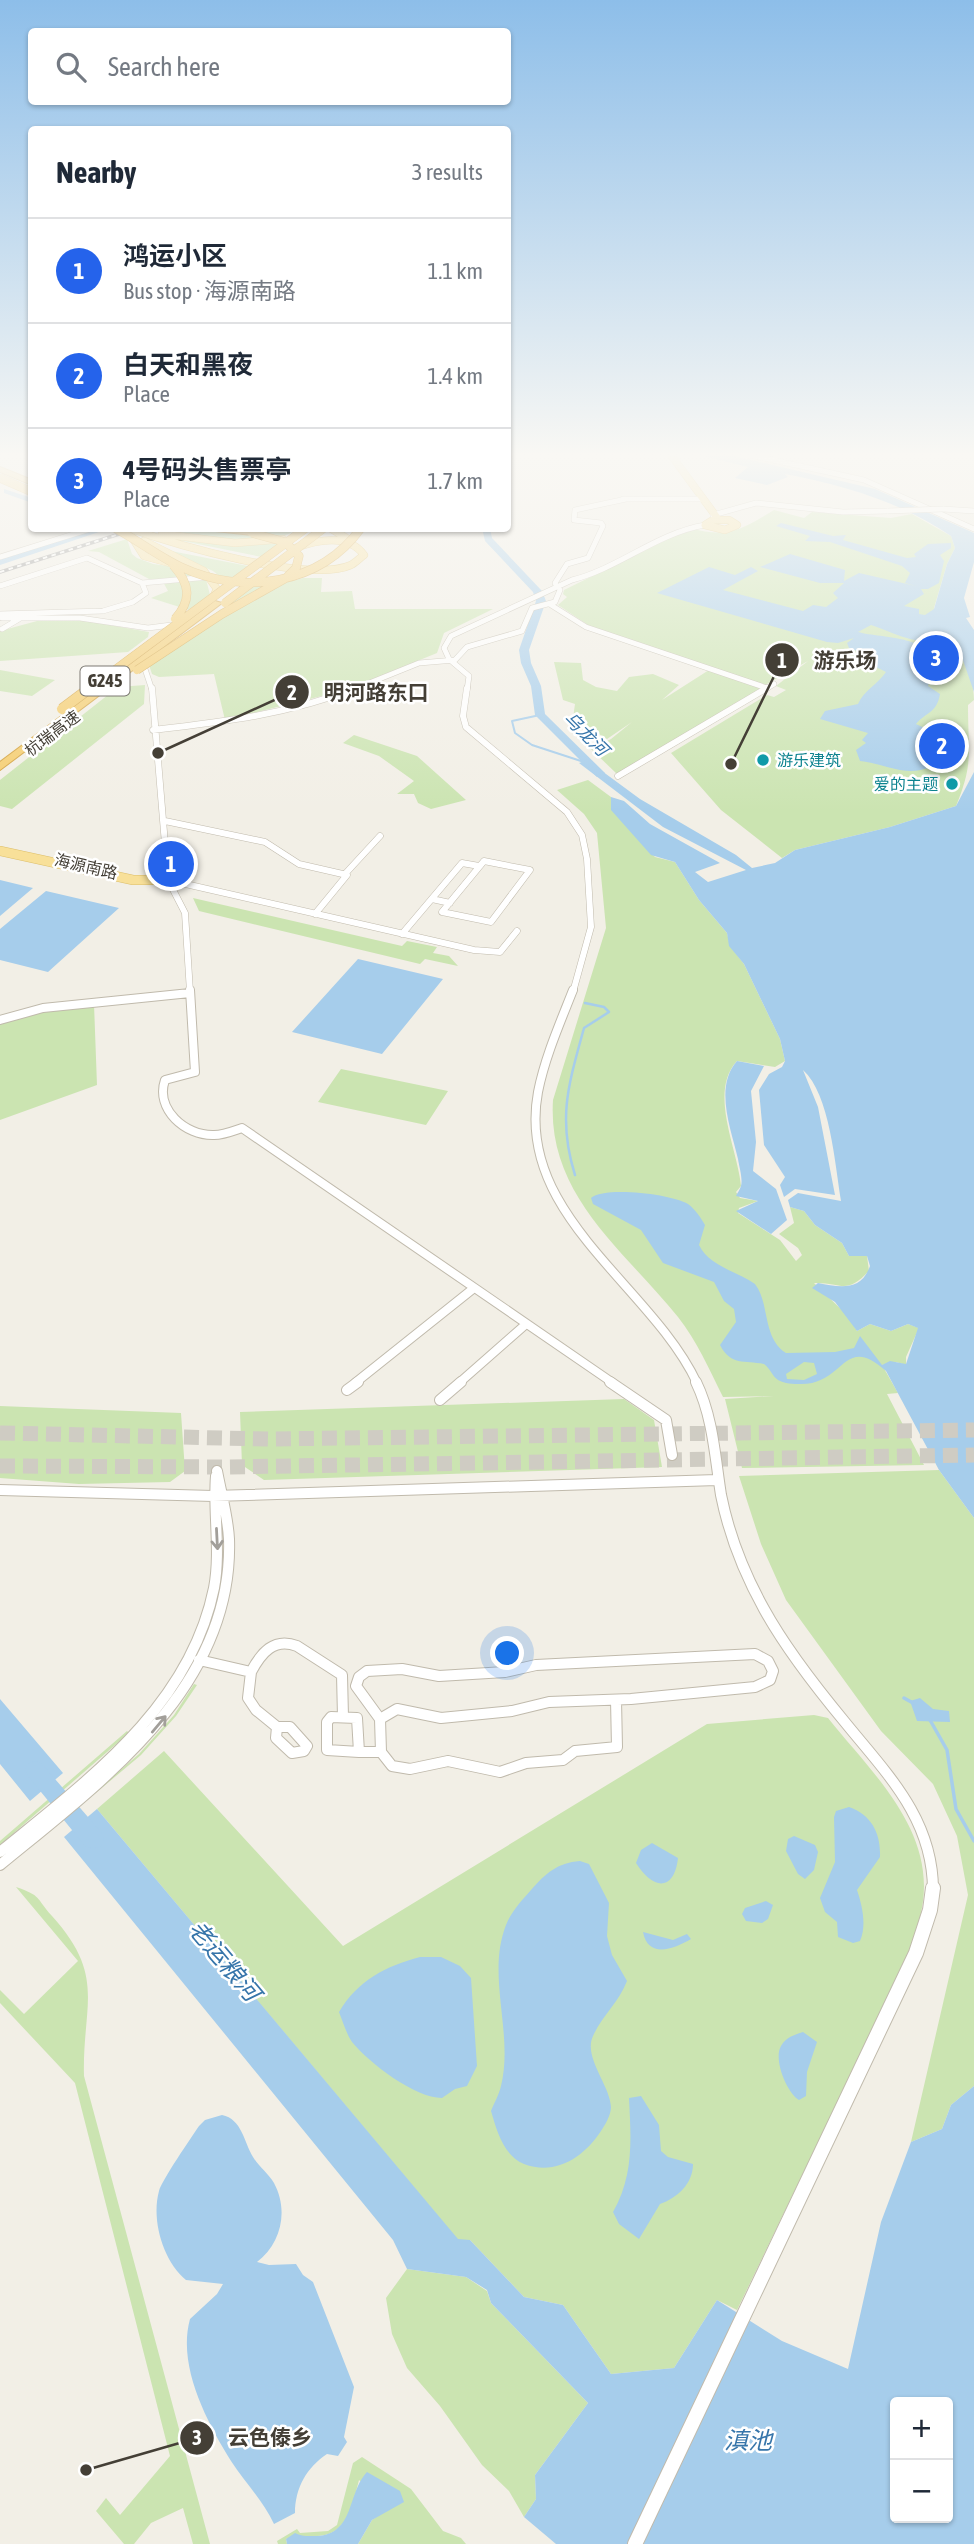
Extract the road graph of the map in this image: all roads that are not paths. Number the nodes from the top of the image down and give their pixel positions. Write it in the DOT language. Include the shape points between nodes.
graph roads {
  1 [pos="38,574"];
  2 [pos="122,574"];
  3 [pos="180,574"];
  4 [pos="202,574"];
  5 [pos="204,574"];
  6 [pos="206,574"];
  7 [pos="247,574"];
  8 [pos="255,574"];
  9 [pos="262,574"];
  10 [pos="289,574"];
  11 [pos="300,574"];
  12 [pos="561,574"];
  13 [pos="594,574"];
  14 [pos="210,576"];
  15 [pos="142,583"];
  16 [pos="0,586"];
  17 [pos="559,588"];
  18 [pos="215,603"];
  19 [pos="548,605"];
  20 [pos="0,616"];
  21 [pos="19,619"];
  22 [pos="181,624"];
  23 [pos="148,628"];
  24 [pos="2,629"];
  25 [pos="160,639"];
  26 [pos="452,661"];
  27 [pos="135,668"];
  28 [pos="774,684"];
  29 [pos="767,688"];
  30 [pos="62,709"];
  31 [pos="153,730"];
  32 [pos="0,757"];
  33 [pos="0,769"];
  34 [pos="618,776"];
  35 [pos="164,821"];
  36 [pos="380,836"];
  37 [pos="0,849"];
  38 [pos="479,866"];
  39 [pos="345,874"];
  40 [pos="168,880"];
  41 [pos="432,899"];
  42 [pos="450,903"];
  43 [pos="315,914"];
  44 [pos="517,931"];
  45 [pos="402,934"];
  46 [pos="190,993"];
  47 [pos="0,1020"];
  48 [pos="474,1288"];
  49 [pos="525,1325"];
  50 [pos="347,1390"];
  51 [pos="440,1400"];
  52 [pos="672,1455"];
  53 [pos="717,1480"];
  54 [pos="0,1490"];
  55 [pos="219,1496"];
  56 [pos="196,1659"];
  57 [pos="251,1672"];
  58 [pos="616,1700"];
  59 [pos="343,1717"];
  60 [pos="380,1719"];
  61 [pos="277,1727"];
  62 [pos="359,1752"];
  63 [pos="381,1752"];
  64 [pos="35,1830"];
  65 [pos="0,1852"];
  66 [pos="0,1865"];
  67 [pos="635,2544"];
  1 -- 16 [label="street"];
  2 -- 15 [label="street"];
  3 -- 30 [label="highway, bridge" via="190,595 185,608"];
  4 -- 14 [label="main road"];
  5 -- 11 [label="highway, bridge" via="241,580"];
  6 -- 14 [label="main road"];
  7 -- 30 [label="highway, bridge"];
  8 -- 18 [label="main road, G245"];
  9 -- 27 [label="highway, bridge"];
  10 -- 27 [label="highway, bridge"];
  12 -- 17 [label="street" via="555,583"];
  13 -- 17 [label="street"];
  14 -- 15 [label="street"];
  14 -- 18 [label="main road" via="217,591"];
  15 -- 20 [label="street" via="146,593 138,602 112,610"];
  17 -- 19 [label="street"];
  17 -- 26 [label="street" via="451,636 444,648"];
  18 -- 22 [label="highway, G245"];
  18 -- 27 [label="highway, G245"];
  19 -- 26 [label="street" via="536,606 526,616 522,631 467,647"];
  19 -- 29 [label="street" via="562,609 586,627"];
  20 -- 21 [label="street"];
  21 -- 23 [label="street" via="80,618"];
  21 -- 24 [label="street"];
  22 -- 23 [label="street"];
  22 -- 25 [label="highway, G245"];
  23 -- 25 [label="street"];
  25 -- 32 [label="highway, G245"];
  26 -- 31 [label="street" via="419,663 326,700 246,720"];
  26 -- 53 [label="street" via="470,680 463,716 466,727 567,812 585,839 590,936 539,1089 538,1147 560,1203 657,1317 690,1367 705,1404"];
  27 -- 31 [label="street" via="145,670 151,681"];
  27 -- 33 [label="highway, 杭瑞高速"];
  28 -- 29 [label="street"];
  29 -- 34 [label="street"];
  30 -- 32 [label="highway, 杭瑞高速"];
  31 -- 35 [label="street"];
  35 -- 39 [label="street" via="265,842 299,864"];
  35 -- 40 [label="street"];
  36 -- 39 [label="street"];
  37 -- 40 [label="main road, 海源南路" via="133,880"];
  38 -- 41 [label="street" via="462,863"];
  38 -- 42 [label="street"];
  38 -- 42 [label="street" via="484,861 530,870 491,922 442,912"];
  39 -- 43 [label="street" via="347,878"];
  40 -- 43 [label="street"];
  40 -- 46 [label="street" via="185,914"];
  41 -- 42 [label="street"];
  41 -- 45 [label="street"];
  43 -- 45 [label="street"];
  44 -- 45 [label="street" via="500,952"];
  46 -- 47 [label="street" via="43,1008"];
  46 -- 48 [label="street" via="195,1072 165,1080 161,1097 169,1112 203,1134 242,1128"];
  48 -- 49 [label="street"];
  48 -- 50 [label="street"];
  49 -- 51 [label="street"];
  49 -- 52 [label="street" via="666,1420"];
  53 -- 55 [label="street"];
  53 -- 67 [label="street" via="746,1576 776,1631 818,1691 906,1796 931,1854 934,1884 931,1916"];
  54 -- 55 [label="street"];
  55 -- 56 [label="street" via="229,1555 226,1590 217,1625"];
  56 -- 57 [label="street"];
  56 -- 64 [label="street" via="158,1726"];
  57 -- 59 [label="street" via="258,1657 281,1643 331,1662 342,1675"];
  57 -- 61 [label="street" via="245,1696"];
  58 -- 60 [label="street" via="549,1702 441,1718 397,1709"];
  58 -- 60 [label="street" via="755,1687 770,1680 773,1671 768,1661 755,1654 536,1665 439,1676 402,1669 367,1671 356,1686"];
  58 -- 63 [label="street" via="617,1747 575,1751 556,1762 526,1763 492,1772 447,1760 399,1769 387,1763"];
  59 -- 62 [label="street" via="359,1721"];
  59 -- 62 [label="street" via="331,1717 327,1722 327,1751"];
  60 -- 63 [label="street"];
  62 -- 63 [label="street"];
  64 -- 65 [label="street"];
  64 -- 66 [label="street"];
}
